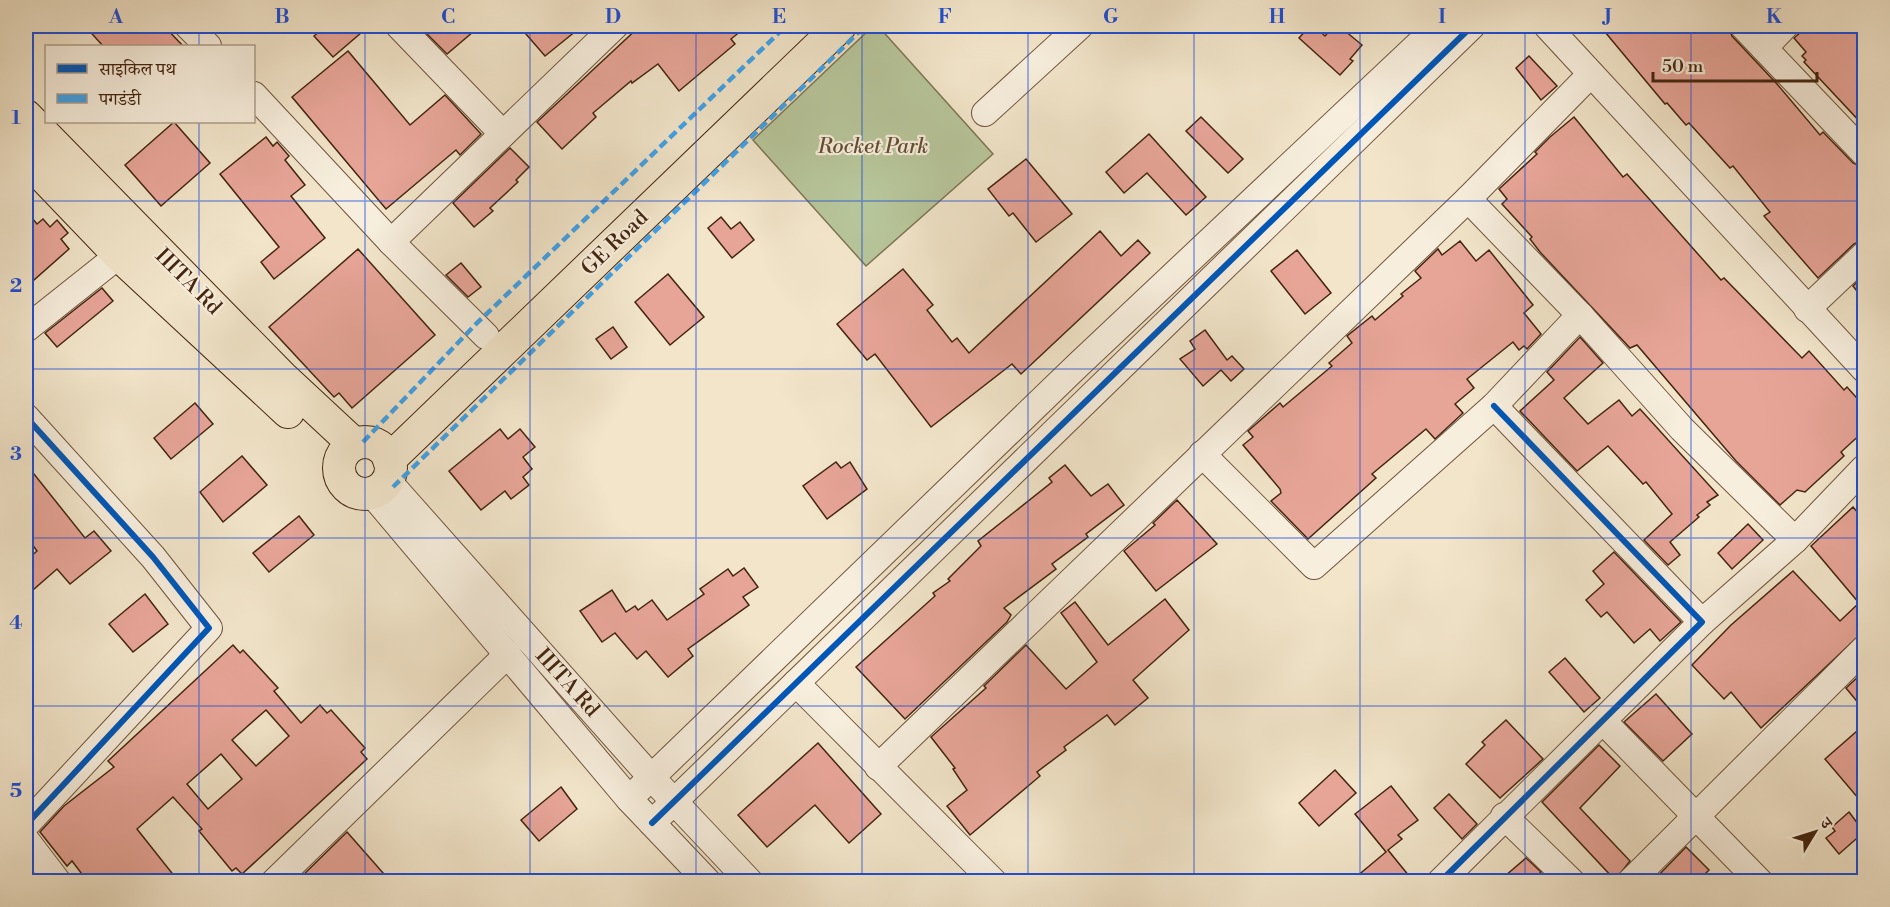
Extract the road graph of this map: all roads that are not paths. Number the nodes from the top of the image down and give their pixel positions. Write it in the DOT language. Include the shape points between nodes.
graph roads {
  1 [pos="188,26"];
  2 [pos="399,26"];
  3 [pos="615,26"];
  4 [pos="809,26"];
  5 [pos="840,26"];
  6 [pos="1080,26"];
  7 [pos="1438,26"];
  8 [pos="1472,26"];
  9 [pos="1547,26"];
  10 [pos="1743,26"];
  11 [pos="1785,26"];
  12 [pos="207,45"];
  13 [pos="1764,48"];
  14 [pos="780,69"];
  15 [pos="1591,74"];
  16 [pos="255,96"];
  17 [pos="985,113"];
  18 [pos="26,116"];
  19 [pos="503,134"];
  20 [pos="1864,153"];
  21 [pos="26,158"];
  22 [pos="1468,200"];
  23 [pos="391,242"];
  24 [pos="119,255"];
  25 [pos="1864,255"];
  26 [pos="1807,309"];
  27 [pos="1580,315"];
  28 [pos="26,329"];
  29 [pos="486,336"];
  30 [pos="1864,369"];
  31 [pos="1494,406"];
  32 [pos="26,417"];
  33 [pos="1202,454"];
  34 [pos="370,464"];
  35 [pos="1864,468"];
  36 [pos="1795,540"];
  37 [pos="1702,622"];
  38 [pos="1864,649"];
  39 [pos="508,654"];
  40 [pos="796,683"];
  41 [pos="1603,721"];
  42 [pos="878,767"];
  43 [pos="651,777"];
  44 [pos="629,800"];
  45 [pos="674,802"];
  46 [pos="1503,816"];
  47 [pos="1697,816"];
  48 [pos="652,823"];
  49 [pos="26,825"];
  50 [pos="26,840"];
  51 [pos="58,882"];
  52 [pos="274,882"];
  53 [pos="708,882"];
  54 [pos="750,882"];
  55 [pos="994,882"];
  56 [pos="1440,882"];
  57 [pos="1572,882"];
  58 [pos="1630,882"];
  59 [pos="1760,882"];
  1 -- 12 [label="street"];
  2 -- 19 [label="street"];
  3 -- 19 [label="street"];
  4 -- 14 [label="main road, GE Road"];
  5 -- 14 [label="main road, GE Road"];
  6 -- 17 [label="street"];
  7 -- 43 [label="street" via="1078,365"];
  8 -- 40 [label="street"];
  9 -- 15 [label="street"];
  10 -- 13 [label="street"];
  11 -- 13 [label="street"];
  13 -- 20 [label="street"];
  14 -- 29 [label="main road, GE Road"];
  14 -- 34 [label="main road, GE Road"];
  15 -- 22 [label="street"];
  15 -- 26 [label="street"];
  16 -- 23 [label="street"];
  18 -- 34 [label="main road, IIITA Rd"];
  19 -- 23 [label="street"];
  21 -- 24 [label="main road, IIITA Rd"];
  22 -- 27 [label="street"];
  22 -- 33 [label="street"];
  23 -- 29 [label="street"];
  24 -- 28 [label="street"];
  24 -- 34 [label="main road, IIITA Rd"];
  25 -- 26 [label="street"];
  26 -- 30 [label="street"];
  27 -- 31 [label="street"];
  27 -- 36 [label="street" via="1682,429"];
  29 -- 34 [label="main road, GE Road"];
  31 -- 33 [label="street" via="1314,566"];
  31 -- 37 [label="street"];
  32 -- 49 [label="street" via="153,557 208,628"];
  33 -- 42 [label="street"];
  34 -- 39 [label="street, IIITA Rd"];
  34 -- 43 [label="street, IIITA Rd"];
  35 -- 36 [label="street"];
  36 -- 37 [label="street"];
  37 -- 41 [label="street"];
  38 -- 47 [label="street"];
  39 -- 44 [label="street, IIITA Rd"];
  39 -- 52 [label="street"];
  40 -- 42 [label="street"];
  40 -- 45 [label="street"];
  41 -- 46 [label="street"];
  41 -- 47 [label="street"];
  42 -- 55 [label="street"];
  43 -- 44 [label="street"];
  43 -- 45 [label="street, IIITA Rd"];
  44 -- 48 [label="street, IIITA Rd"];
  45 -- 48 [label="street"];
  45 -- 54 [label="street, IIITA Rd"];
  46 -- 56 [label="street"];
  46 -- 57 [label="street"];
  47 -- 58 [label="street"];
  47 -- 59 [label="street"];
  48 -- 53 [label="street, IIITA Rd"];
  50 -- 51 [label="street"];
}
